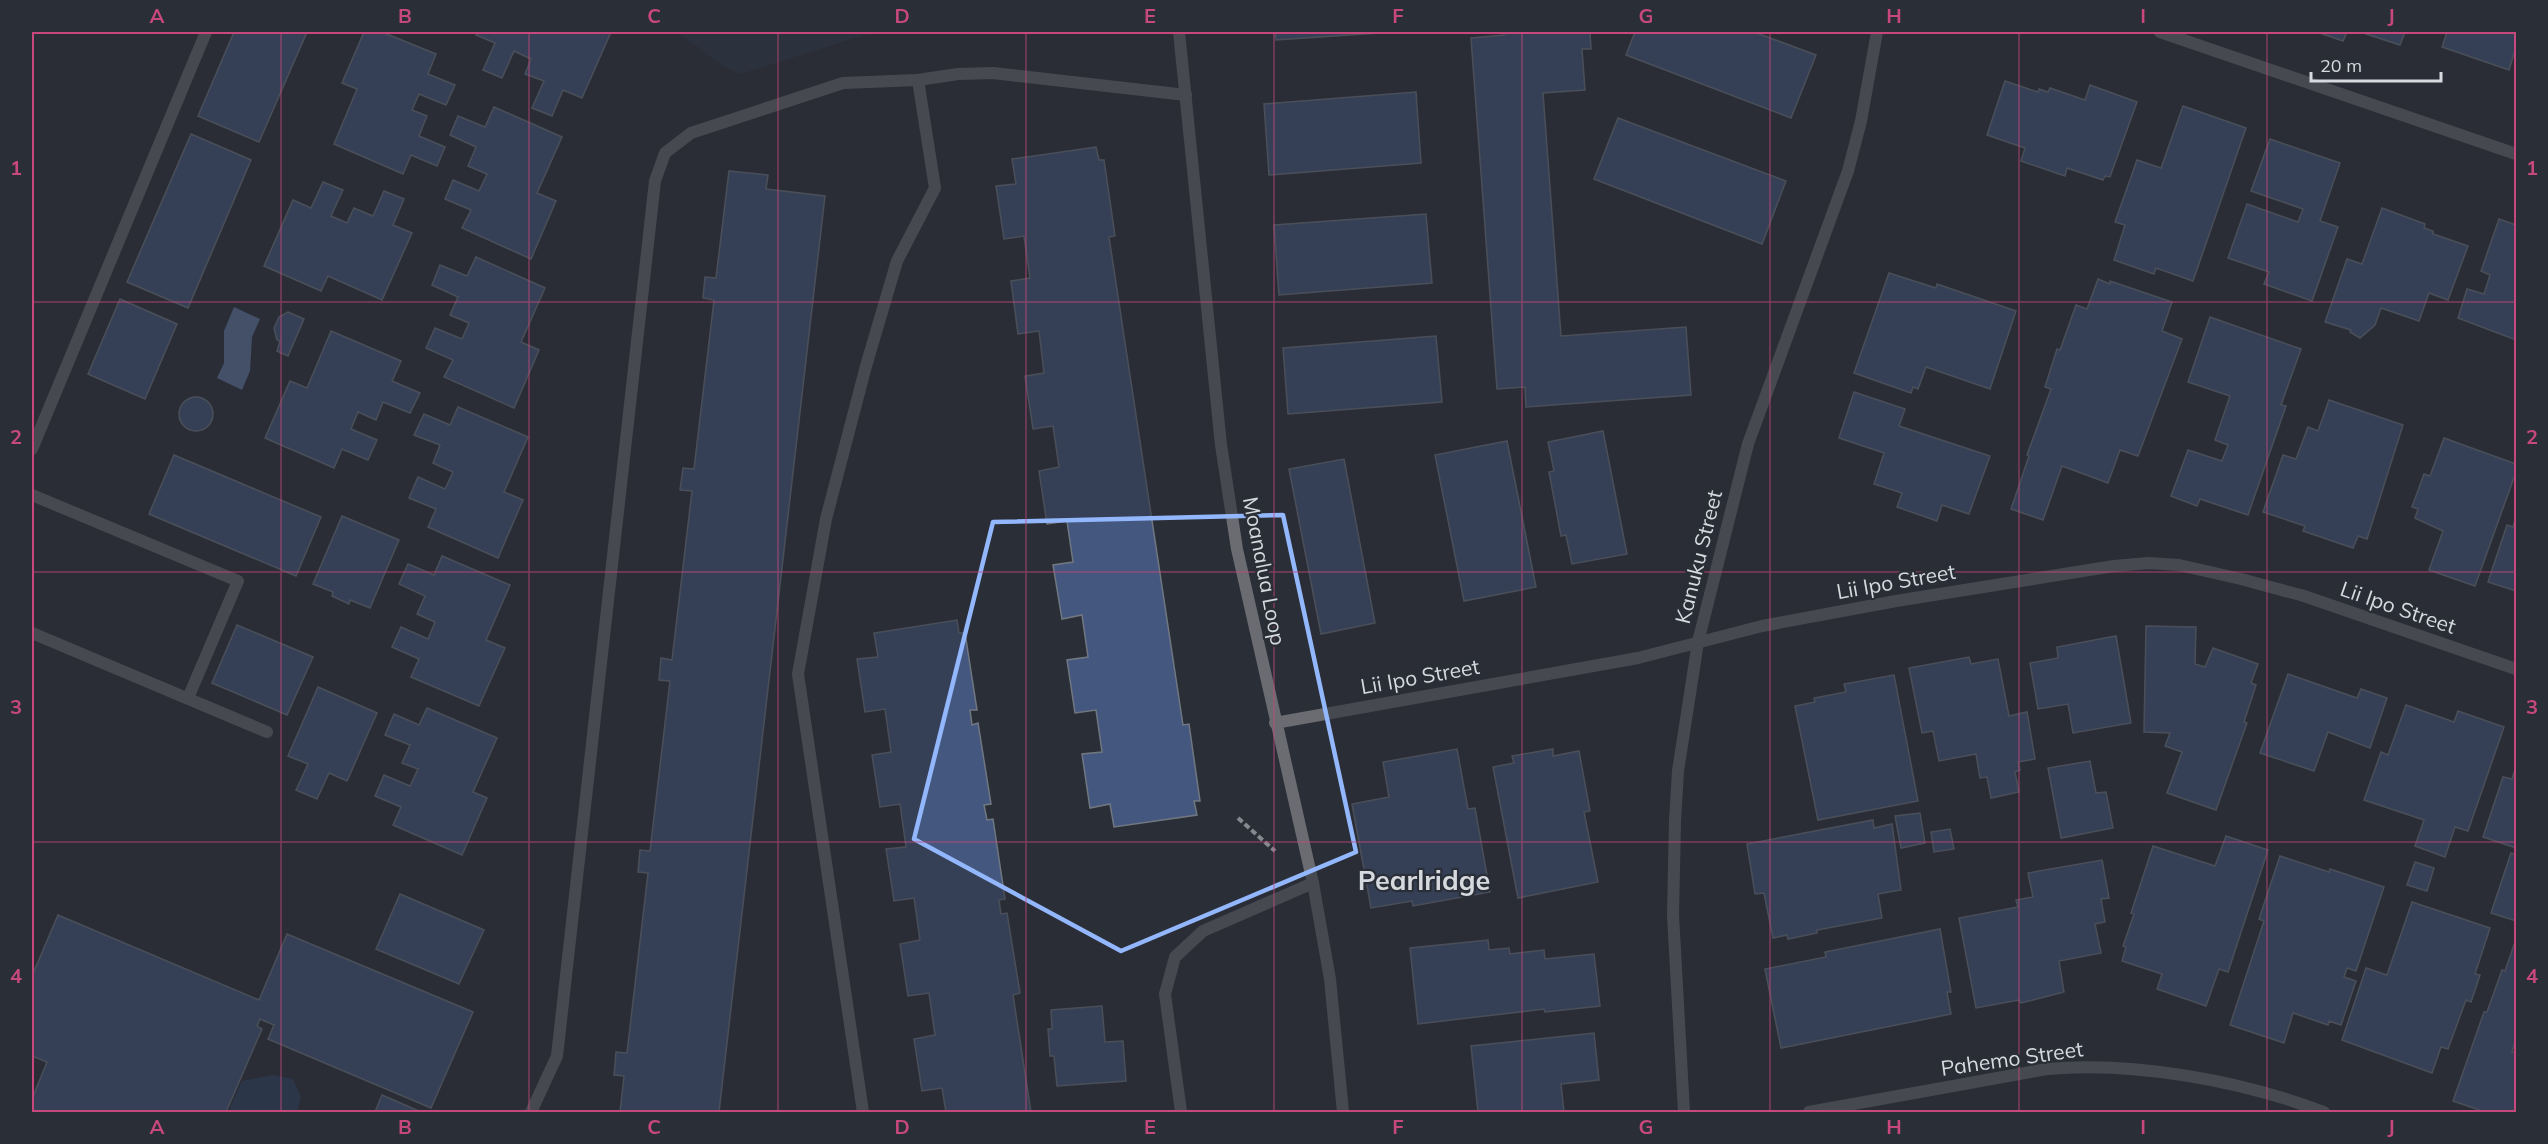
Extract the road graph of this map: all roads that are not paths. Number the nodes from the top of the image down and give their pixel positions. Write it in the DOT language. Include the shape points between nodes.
graph roads {
  1 [pos="206,32"];
  2 [pos="1179,32"];
  3 [pos="1877,32"];
  4 [pos="2160,32"];
  5 [pos="918,80"];
  6 [pos="1186,95"];
  7 [pos="2517,154"];
  8 [pos="32,449"];
  9 [pos="32,495"];
  10 [pos="32,633"];
  11 [pos="1698,642"];
  12 [pos="2517,669"];
  13 [pos="188,698"];
  14 [pos="1275,723"];
  15 [pos="267,732"];
  16 [pos="1313,884"];
  17 [pos="2308,1110"];
  18 [pos="531,1113"];
  19 [pos="863,1113"];
  20 [pos="1181,1113"];
  21 [pos="1342,1113"];
  22 [pos="1684,1113"];
  23 [pos="1809,1113"];
  24 [pos="2324,1113"];
  1 -- 8 [label="street"];
  2 -- 6 [label="street, Moanalua Loop"];
  3 -- 11 [label="street, Kanuku Street" via="1848,171 1748,444"];
  4 -- 7 [label="street"];
  5 -- 6 [label="street" via="993,73"];
  5 -- 18 [label="street" via="843,83 691,133 665,153 655,181 557,1056"];
  5 -- 19 [label="street" via="935,188 897,261 866,366 826,519 798,674"];
  6 -- 14 [label="street, Moanalua Loop" via="1221,445 1238,549"];
  9 -- 13 [label="street" via="238,581"];
  10 -- 13 [label="street"];
  11 -- 12 [label="street, Lii Ipo Street" via="1885,603 2149,563 2207,570 2304,596"];
  11 -- 14 [label="street, Lii Ipo Street" via="1638,658"];
  11 -- 22 [label="street, Kanuku Street" via="1679,760 1675,822 1673,915"];
  13 -- 15 [label="street"];
  14 -- 16 [label="street, Moanalua Loop"];
  16 -- 20 [label="street" via="1203,931 1175,957 1165,994"];
  16 -- 21 [label="street, Moanalua Loop" via="1330,980"];
  17 -- 23 [label="street, Pahemo Street" via="2222,1083 2146,1070 2075,1066"];
  17 -- 24 [label="street, Pahemo Street"];
}
